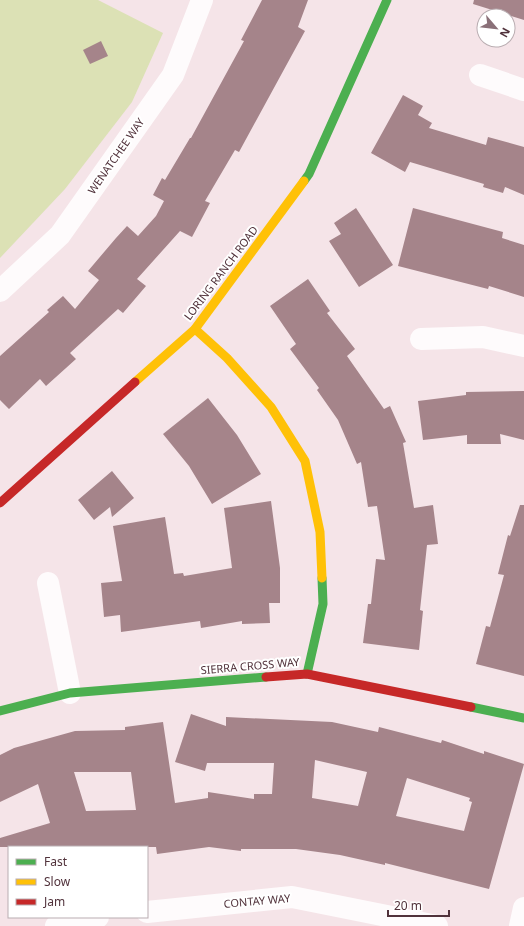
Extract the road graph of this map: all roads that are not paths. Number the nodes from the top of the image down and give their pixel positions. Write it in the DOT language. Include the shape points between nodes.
graph roads {
  1 [pos="202,0"];
  2 [pos="387,0"];
  3 [pos="480,75"];
  4 [pos="524,90"];
  5 [pos="0,290"];
  6 [pos="195,329"];
  7 [pos="421,339"];
  8 [pos="524,346"];
  9 [pos="1,501"];
  10 [pos="48,583"];
  11 [pos="307,674"];
  12 [pos="70,693"];
  13 [pos="0,711"];
  14 [pos="524,718"];
  15 [pos="524,908"];
  16 [pos="148,912"];
  17 [pos="90,918"];
  18 [pos="56,926"];
  19 [pos="437,926"];
  20 [pos="520,926"];
  1 -- 5 [label="street, WENATCHEE WAY" via="172,75 60,235"];
  2 -- 6 [label="street, LORING RANCH ROAD" via="309,174"];
  3 -- 4 [label="street"];
  6 -- 9 [label="street, LORING RANCH ROAD"];
  6 -- 11 [label="street" via="227,358 271,407 305,461 320,532 323,604"];
  7 -- 8 [label="street" via="483,337"];
  10 -- 12 [label="street"];
  11 -- 12 [label="street, SIERRA CROSS WAY"];
  11 -- 14 [label="street, SIERRA CROSS WAY"];
  12 -- 13 [label="street, SIERRA CROSS WAY"];
  15 -- 20 [label="street"];
  16 -- 19 [label="street, CONTAY WAY" via="292,897"];
  17 -- 18 [label="street"];
}
